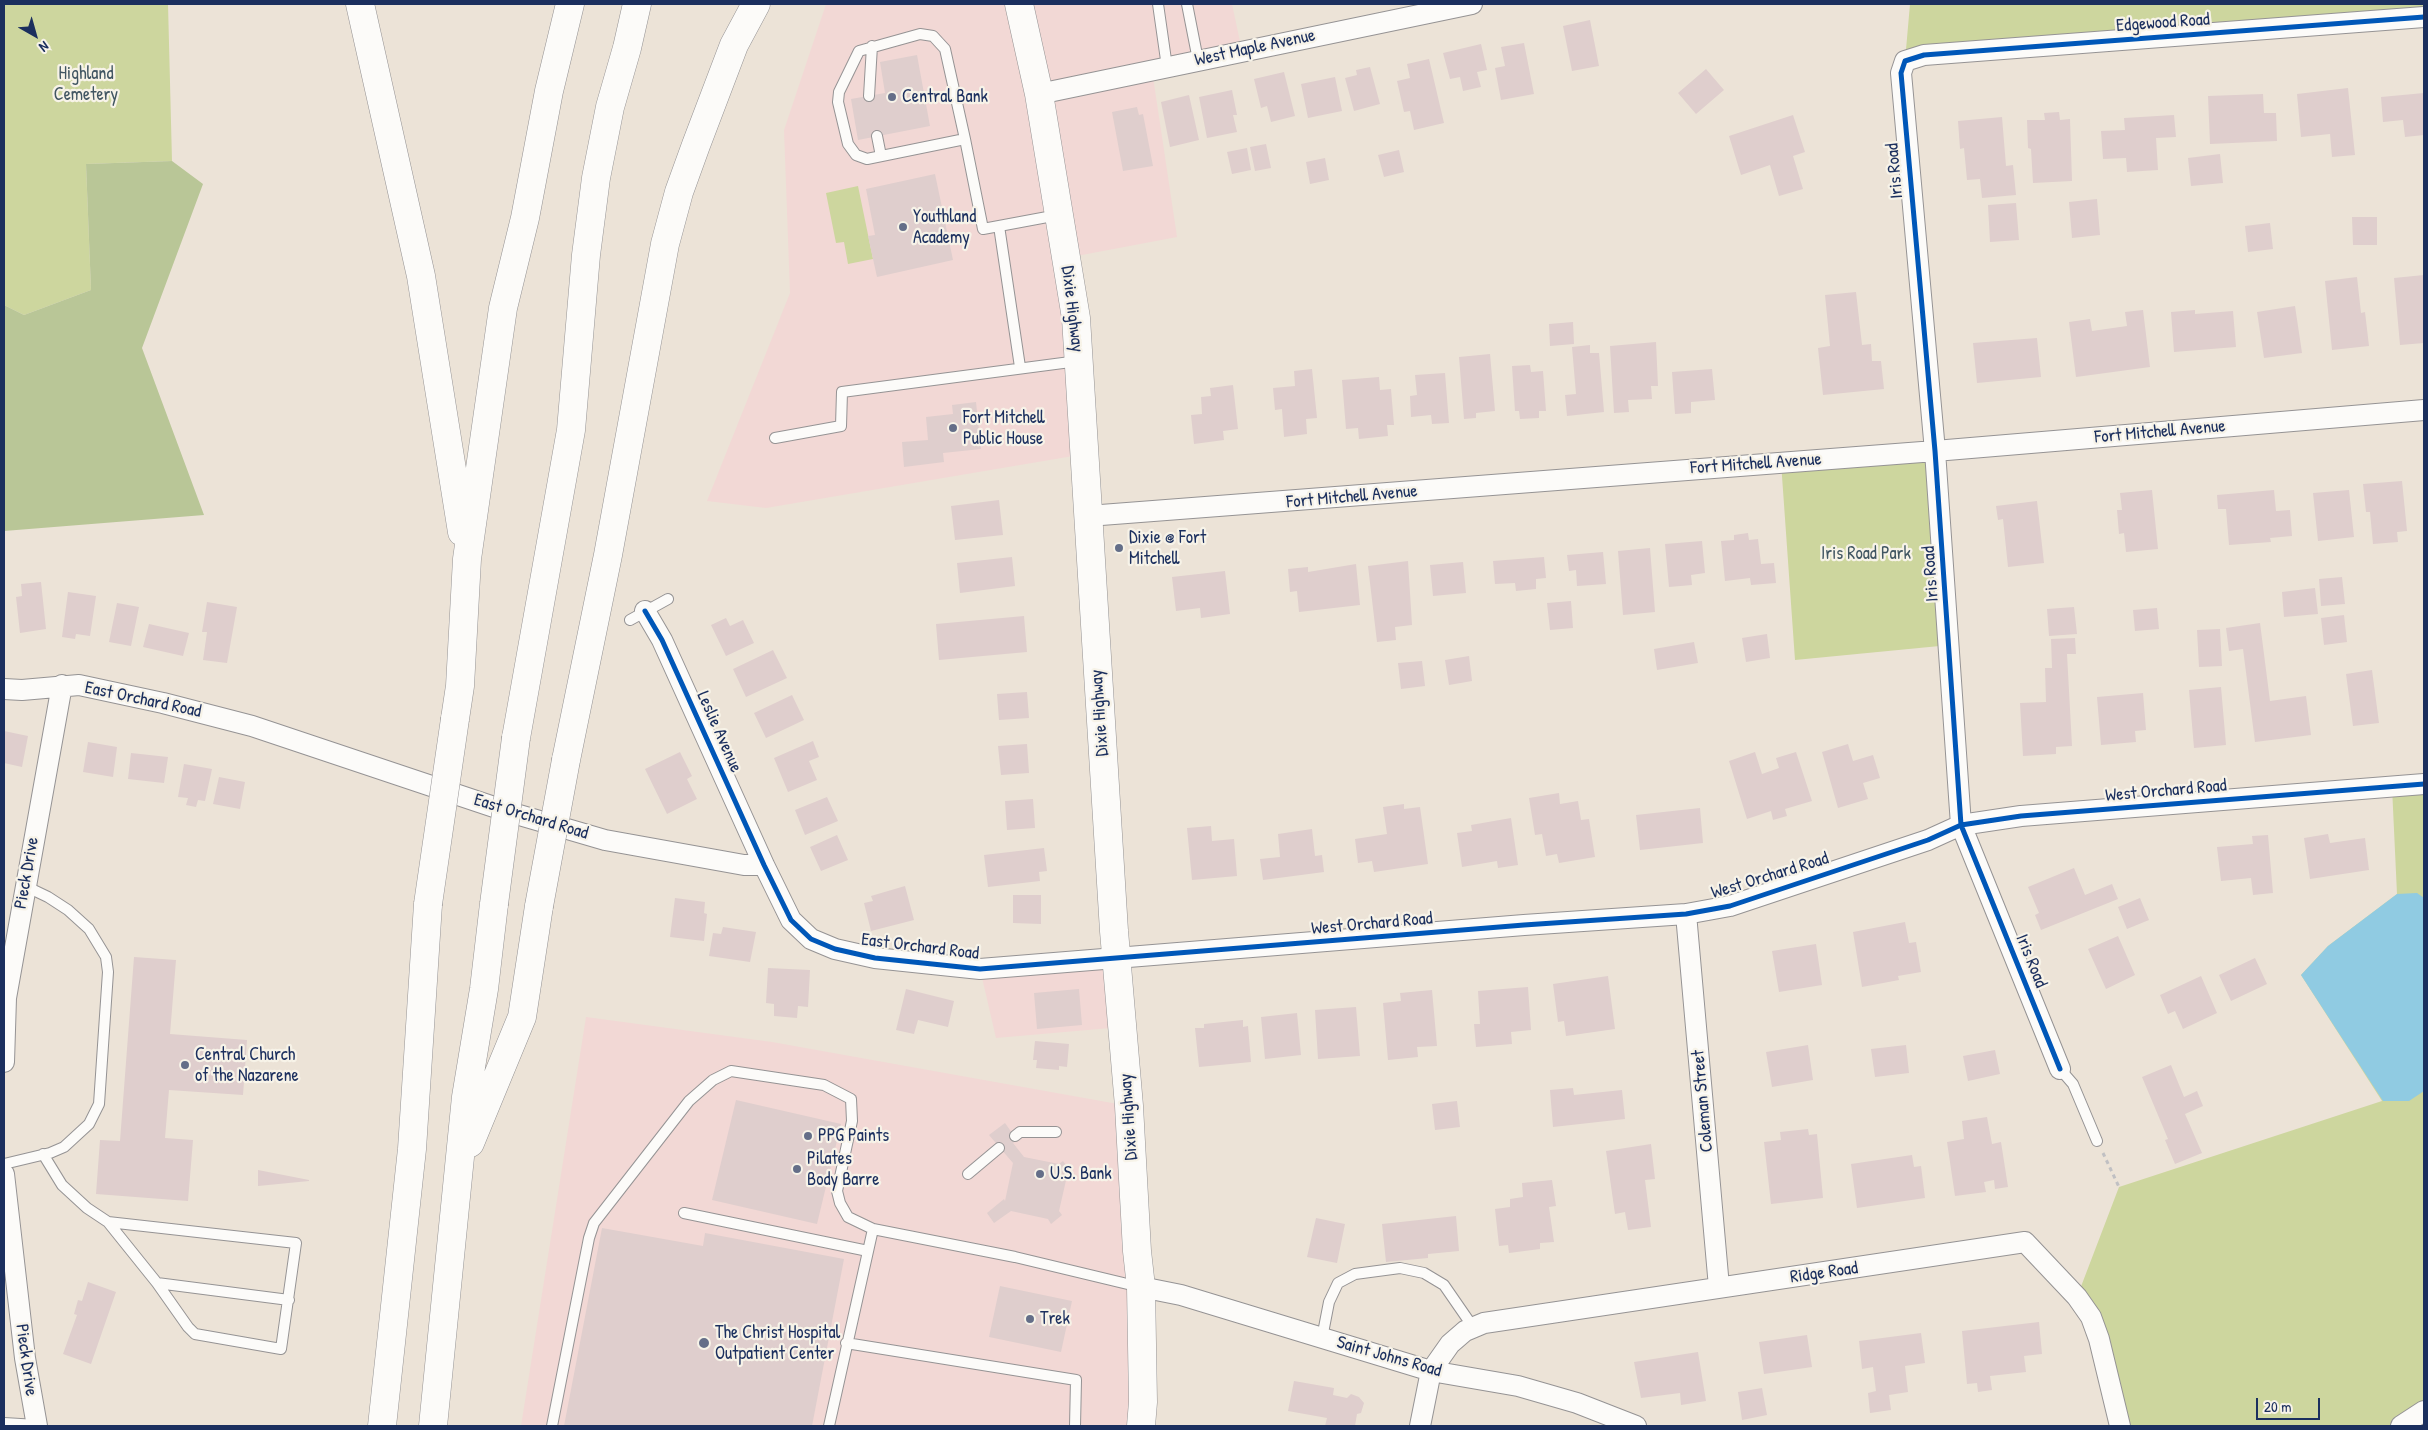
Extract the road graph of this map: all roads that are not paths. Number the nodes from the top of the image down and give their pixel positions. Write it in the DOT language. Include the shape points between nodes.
graph roads {
  1 [pos="360,4"];
  2 [pos="570,4"];
  3 [pos="637,4"];
  4 [pos="756,4"];
  5 [pos="1019,4"];
  6 [pos="1158,4"];
  7 [pos="1188,4"];
  8 [pos="1472,4"];
  9 [pos="2424,17"];
  10 [pos="872,46"];
  11 [pos="1198,60"];
  12 [pos="1905,61"];
  13 [pos="1168,67"];
  14 [pos="1039,94"];
  15 [pos="869,96"];
  16 [pos="877,136"];
  17 [pos="965,139"];
  18 [pos="881,156"];
  19 [pos="1059,214"];
  20 [pos="999,226"];
  21 [pos="1079,360"];
  22 [pos="1020,367"];
  23 [pos="2424,410"];
  24 [pos="775,438"];
  25 [pos="1935,451"];
  26 [pos="1088,516"];
  27 [pos="467,559"];
  28 [pos="668,599"];
  29 [pos="637,616"];
  30 [pos="62,685"];
  31 [pos="4,689"];
  32 [pos="2424,784"];
  33 [pos="1961,825"];
  34 [pos="764,865"];
  35 [pos="25,886"];
  36 [pos="1686,914"];
  37 [pos="1116,960"];
  38 [pos="4,1062"];
  39 [pos="2060,1068"];
  40 [pos="1056,1132"];
  41 [pos="1015,1136"];
  42 [pos="2097,1141"];
  43 [pos="998,1148"];
  44 [pos="43,1154"];
  45 [pos="4,1164"];
  46 [pos="460,1167"];
  47 [pos="4,1174"];
  48 [pos="968,1174"];
  49 [pos="684,1213"];
  50 [pos="108,1222"];
  51 [pos="873,1229"];
  52 [pos="868,1252"];
  53 [pos="157,1283"];
  54 [pos="1141,1287"];
  55 [pos="1719,1287"];
  56 [pos="289,1300"];
  57 [pos="1473,1327"];
  58 [pos="1322,1338"];
  59 [pos="846,1343"];
  60 [pos="1431,1371"];
  61 [pos="2424,1411"];
  62 [pos="4,1423"];
  63 [pos="37,1426"];
  64 [pos="382,1426"];
  65 [pos="433,1426"];
  66 [pos="552,1426"];
  67 [pos="829,1426"];
  68 [pos="1075,1426"];
  69 [pos="1141,1426"];
  70 [pos="1420,1426"];
  71 [pos="1636,1426"];
  72 [pos="2120,1426"];
  73 [pos="2401,1426"];
  1 -- 27 [label="main road" via="421,276"];
  2 -- 27 [label="main road" via="503,308"];
  3 -- 46 [label="main road, bridge" via="610,107 596,178 571,430 516,738 484,989 466,1098"];
  4 -- 46 [label="main road, bridge" via="734,45 696,145 665,244 608,555 566,760 522,1017"];
  5 -- 14 [label="main road, Dixie Highway"];
  6 -- 13 [label="lane"];
  7 -- 11 [label="lane"];
  8 -- 11 [label="street, West Maple Avenue"];
  9 -- 12 [label="street, Edgewood Road" via="1924,54"];
  10 -- 15 [label="lane"];
  10 -- 17 [label="lane" via="920,34 932,36 946,49"];
  10 -- 18 [label="lane" via="859,51 839,92 838,102 848,144 856,155 867,158"];
  11 -- 13 [label="street, West Maple Avenue"];
  12 -- 25 [label="street, Iris Road" via="1901,72"];
  13 -- 14 [label="street, West Maple Avenue"];
  14 -- 19 [label="main road, Dixie Highway"];
  16 -- 18 [label="lane"];
  17 -- 18 [label="lane"];
  17 -- 20 [label="lane" via="983,229"];
  19 -- 20 [label="lane"];
  19 -- 21 [label="main road, Dixie Highway" via="1076,318"];
  20 -- 22 [label="lane"];
  21 -- 22 [label="lane"];
  21 -- 26 [label="main road, Dixie Highway"];
  22 -- 24 [label="lane" via="842,392 841,426"];
  23 -- 25 [label="street, Fort Mitchell Avenue"];
  25 -- 26 [label="street, Fort Mitchell Avenue"];
  25 -- 33 [label="street, Iris Road"];
  26 -- 37 [label="main road, Dixie Highway"];
  27 -- 64 [label="main road, bridge" via="460,686 428,904 412,1149"];
  28 -- 29 [label="lane"];
  29 -- 34 [label="street, Leslie Avenue" via="662,640"];
  30 -- 31 [label="street, East Orchard Road"];
  30 -- 34 [label="street, East Orchard Road" via="79,685 163,702 252,726 509,812 605,840 744,865"];
  30 -- 35 [label="street, Pieck Drive"];
  32 -- 33 [label="street, West Orchard Road" via="2021,816"];
  33 -- 36 [label="street, West Orchard Road" via="1928,840 1730,906"];
  33 -- 39 [label="street, Iris Road"];
  34 -- 37 [label="street, East Orchard Road" via="792,920 811,939 835,949 875,958 980,969"];
  35 -- 38 [label="street, Pieck Drive" via="6,998"];
  35 -- 44 [label="lane" via="68,910 89,929 106,956 108,972 99,1104 90,1124 78,1137 64,1147"];
  36 -- 37 [label="street, West Orchard Road"];
  36 -- 55 [label="street, Coleman Street"];
  37 -- 54 [label="main road, Dixie Highway"];
  39 -- 42 [label="lane" via="2073,1084"];
  40 -- 41 [label="lane" via="1020,1132"];
  43 -- 48 [label="lane"];
  44 -- 45 [label="lane"];
  44 -- 50 [label="lane" via="62,1185"];
  46 -- 65 [label="main road"];
  47 -- 63 [label="street, Pieck Drive" via="25,1358"];
  49 -- 52 [label="lane"];
  50 -- 53 [label="lane"];
  50 -- 56 [label="lane" via="296,1243"];
  51 -- 52 [label="lane"];
  51 -- 54 [label="lane" via="1015,1257"];
  51 -- 66 [label="lane" via="848,1217 837,1191 852,1121 851,1099 824,1085 731,1071 713,1080 689,1101 594,1223"];
  52 -- 59 [label="lane"];
  53 -- 56 [label="lane"];
  53 -- 56 [label="lane" via="194,1334 281,1349"];
  54 -- 58 [label="street, Saint Johns Road"];
  54 -- 69 [label="main road, Dixie Highway"];
  55 -- 57 [label="street, Ridge Road" via="1484,1322"];
  55 -- 72 [label="street, Ridge Road" via="2026,1242 2077,1297 2091,1317"];
  57 -- 58 [label="lane" via="1444,1285 1424,1273 1400,1268 1355,1274 1338,1283 1329,1302"];
  57 -- 60 [label="street, Ridge Road" via="1450,1344"];
  58 -- 60 [label="street, Saint Johns Road"];
  59 -- 67 [label="lane"];
  59 -- 68 [label="lane" via="1076,1380"];
  60 -- 70 [label="street"];
  60 -- 71 [label="street, Saint Johns Road" via="1577,1402"];
  61 -- 73 [label="street"];
  62 -- 63 [label="lane"];
}
